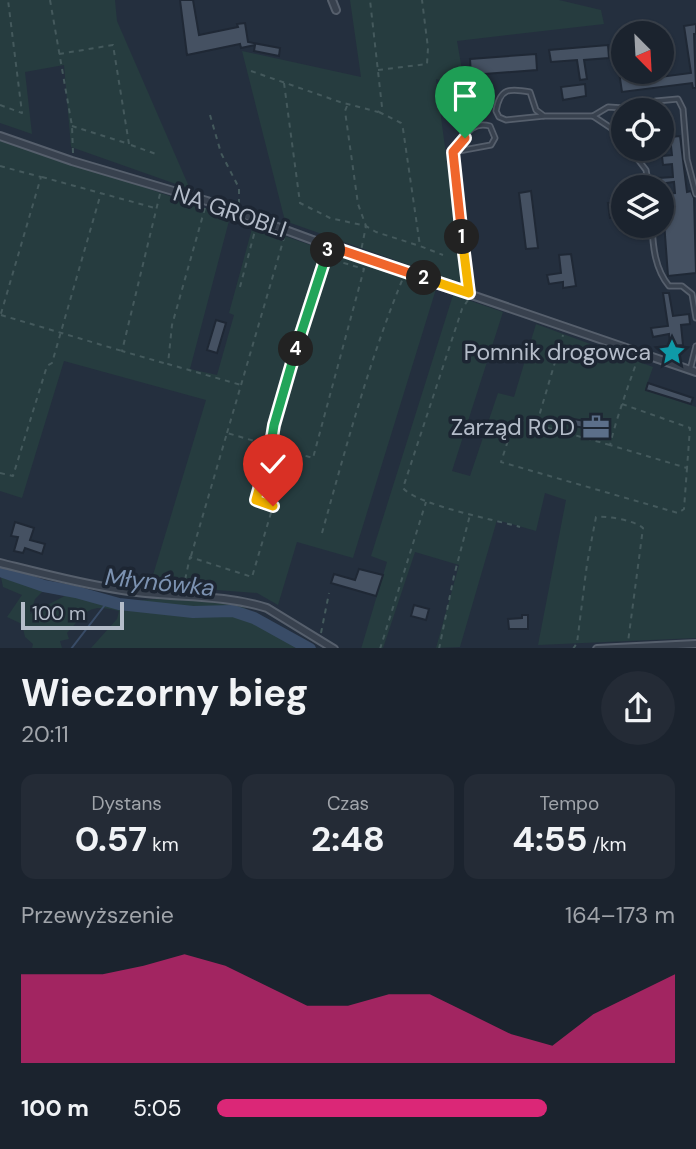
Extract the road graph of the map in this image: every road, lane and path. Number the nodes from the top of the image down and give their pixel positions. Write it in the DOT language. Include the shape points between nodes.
graph roads {
  1 [pos="8,0"];
  2 [pos="50,0"];
  3 [pos="332,0"];
  4 [pos="370,0"];
  5 [pos="422,0"];
  6 [pos="336,10"];
  7 [pos="59,54"];
  8 [pos="378,70"];
  9 [pos="251,71"];
  10 [pos="284,83"];
  11 [pos="348,104"];
  12 [pos="0,105"];
  13 [pos="379,112"];
  14 [pos="210,115"];
  15 [pos="544,116"];
  16 [pos="593,116"];
  17 [pos="72,126"];
  18 [pos="611,128"];
  19 [pos="0,136"];
  20 [pos="129,144"];
  21 [pos="453,152"];
  22 [pos="156,154"];
  23 [pos="72,161"];
  24 [pos="0,166"];
  25 [pos="41,177"];
  26 [pos="162,187"];
  27 [pos="101,193"];
  28 [pos="696,194"];
  29 [pos="207,201"];
  30 [pos="156,209"];
  31 [pos="238,213"];
  32 [pos="258,220"];
  33 [pos="366,226"];
  34 [pos="286,230"];
  35 [pos="653,238"];
  36 [pos="329,246"];
  37 [pos="420,246"];
  38 [pos="443,255"];
  39 [pos="360,256"];
  40 [pos="326,258"];
  41 [pos="405,271"];
  42 [pos="240,287"];
  43 [pos="696,289"];
  44 [pos="469,293"];
  45 [pos="692,294"];
  46 [pos="0,315"];
  47 [pos="696,318"];
  48 [pos="566,327"];
  49 [pos="61,333"];
  50 [pos="696,346"];
  51 [pos="122,351"];
  52 [pos="640,353"];
  53 [pos="168,364"];
  54 [pos="693,371"];
  55 [pos="241,385"];
  56 [pos="622,404"];
  57 [pos="537,424"];
  58 [pos="227,433"];
  59 [pos="610,445"];
  60 [pos="271,447"];
  61 [pos="687,468"];
  62 [pos="0,473"];
  63 [pos="426,501"];
  64 [pos="470,514"];
  65 [pos="520,527"];
  66 [pos="322,533"];
  67 [pos="190,558"];
  68 [pos="0,563"];
  69 [pos="328,593"];
  70 [pos="181,595"];
  71 [pos="318,639"];
  72 [pos="696,644"];
  73 [pos="627,646"];
  74 [pos="332,648"];
  75 [pos="380,648"];
  76 [pos="439,648"];
  77 [pos="574,648"];
  78 [pos="607,648"];
  1 -- 12 [label="path" via="22,113"];
  2 -- 7 [label="path"];
  3 -- 6 [label="street"];
  4 -- 8 [label="path"];
  5 -- 8 [label="path" via="426,64"];
  7 -- 17 [label="path"];
  7 -- 20 [label="path" via="113,45"];
  8 -- 13 [label="path"];
  9 -- 10 [label="path"];
  10 -- 11 [label="path"];
  10 -- 33 [label="path" via="300,202 330,218"];
  11 -- 13 [label="path"];
  11 -- 33 [label="path" via="345,111 358,204"];
  13 -- 37 [label="path" via="404,129"];
  14 -- 31 [label="path" via="221,153 239,188"];
  15 -- 15 [label="lane" via="536,110 530,92 506,91 498,99 496,111 506,120"];
  15 -- 16 [label="lane"];
  16 -- 18 [label="lane"];
  16 -- 28 [label="lane" via="608,107 639,109 656,101 678,99"];
  17 -- 20 [label="path"];
  17 -- 23 [label="path"];
  19 -- 23 [label="street, NA GROBLI"];
  20 -- 22 [label="path"];
  21 -- 21 [label="lane" via="491,145 495,138 489,126 471,127"];
  21 -- 44 [label="lane"];
  23 -- 26 [label="street, NA GROBLI"];
  24 -- 25 [label="path"];
  25 -- 27 [label="path"];
  25 -- 46 [label="path"];
  26 -- 29 [label="street, NA GROBLI"];
  26 -- 30 [label="path"];
  27 -- 30 [label="path"];
  27 -- 49 [label="path"];
  29 -- 31 [label="street, NA GROBLI"];
  29 -- 53 [label="path" via="172,326"];
  30 -- 51 [label="path"];
  31 -- 32 [label="street, NA GROBLI"];
  32 -- 34 [label="street, NA GROBLI"];
  32 -- 42 [label="path"];
  33 -- 37 [label="path"];
  33 -- 39 [label="path"];
  34 -- 36 [label="street, NA GROBLI"];
  34 -- 55 [label="path"];
  35 -- 45 [label="lane" via="663,279"];
  36 -- 39 [label="street, NA GROBLI"];
  36 -- 40 [label="path"];
  37 -- 38 [label="path"];
  39 -- 41 [label="street, NA GROBLI"];
  40 -- 60 [label="path"];
  40 -- 60 [label="path" via="364,269 313,458"];
  41 -- 44 [label="street, NA GROBLI"];
  41 -- 66 [label="path" via="370,367"];
  43 -- 45 [label="lane"];
  44 -- 48 [label="street, NA GROBLI"];
  44 -- 63 [label="path" via="403,488"];
  45 -- 47 [label="lane"];
  46 -- 49 [label="path"];
  48 -- 52 [label="street, NA GROBLI"];
  48 -- 57 [label="path"];
  49 -- 51 [label="path"];
  49 -- 62 [label="path" via="13,476"];
  50 -- 54 [label="lane"];
  51 -- 53 [label="path"];
  52 -- 54 [label="street, NA GROBLI"];
  52 -- 56 [label="path"];
  53 -- 55 [label="path"];
  55 -- 58 [label="path"];
  56 -- 59 [label="path"];
  56 -- 61 [label="path" via="690,428"];
  57 -- 59 [label="path"];
  57 -- 61 [label="path" via="515,421 501,462 678,513 684,509"];
  58 -- 60 [label="path"];
  58 -- 67 [label="path"];
  59 -- 61 [label="path"];
  60 -- 67 [label="path" via="256,500 273,506 252,577"];
  63 -- 64 [label="path"];
  63 -- 75 [label="path"];
  64 -- 65 [label="path"];
  64 -- 76 [label="path"];
  67 -- 70 [label="path"];
  68 -- 70 [label="street" via="123,591"];
  69 -- 71 [label="path"];
  70 -- 71 [label="street" via="233,599 267,608"];
  71 -- 74 [label="street"];
  72 -- 73 [label="street"];
  73 -- 77 [label="path" via="643,528 635,521 604,516 596,517 594,524"];
  73 -- 78 [label="street"];
}
